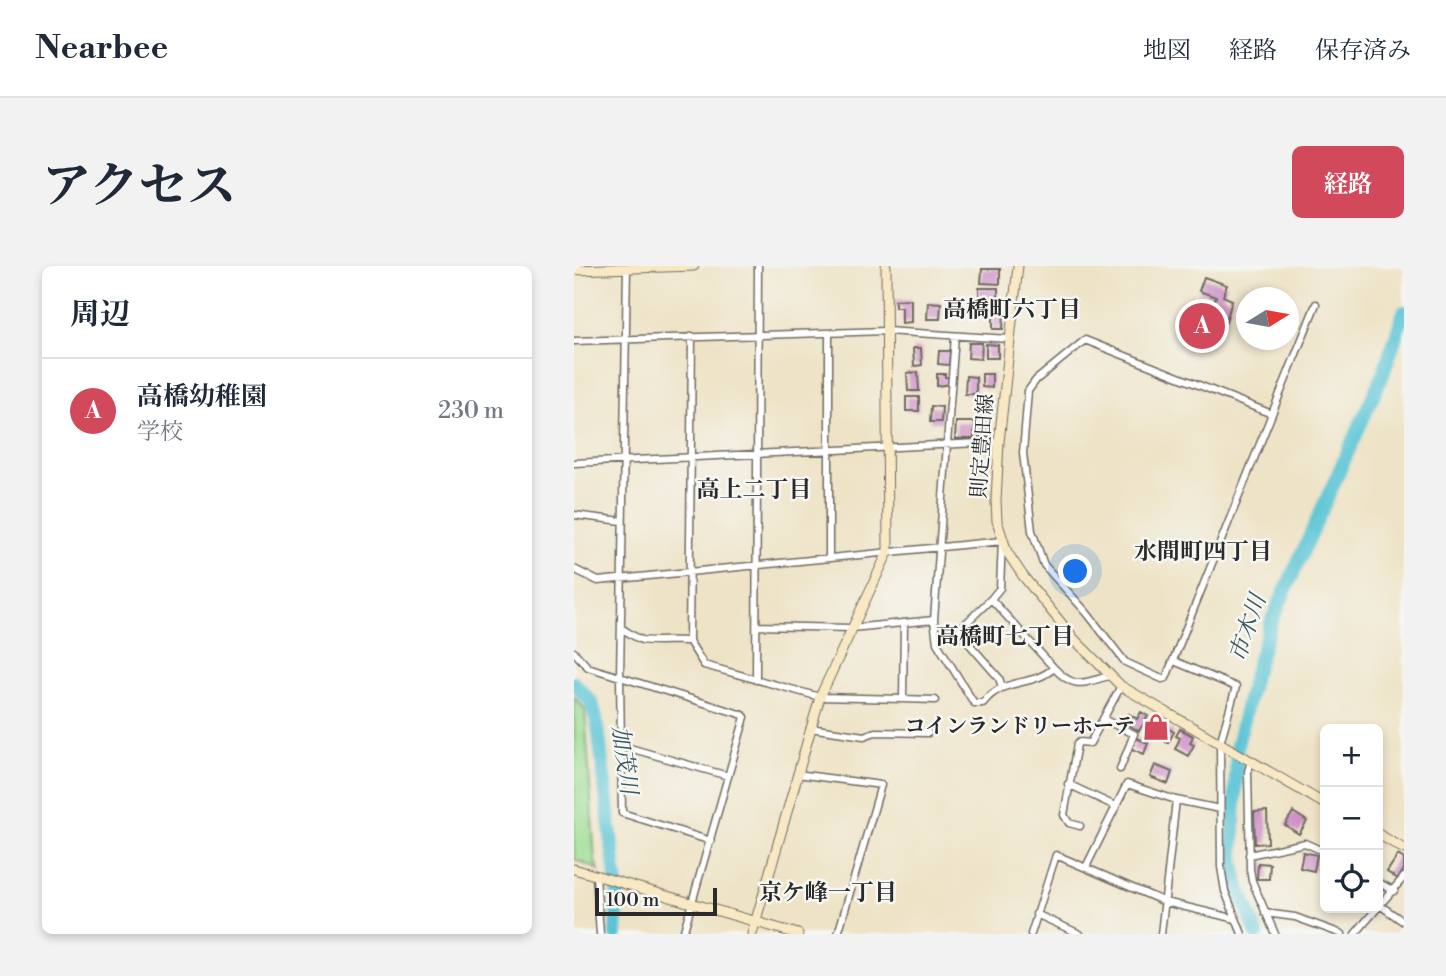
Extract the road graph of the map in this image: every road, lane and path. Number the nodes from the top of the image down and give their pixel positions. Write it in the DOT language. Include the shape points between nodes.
graph roads {
  1 [pos="694,266"];
  2 [pos="758,266"];
  3 [pos="886,266"];
  4 [pos="1018,266"];
  5 [pos="627,267"];
  6 [pos="574,270"];
  7 [pos="1316,304"];
  8 [pos="886,331"];
  9 [pos="829,333"];
  10 [pos="756,335"];
  11 [pos="956,335"];
  12 [pos="692,336"];
  13 [pos="626,339"];
  14 [pos="1009,339"];
  15 [pos="574,342"];
  16 [pos="1272,414"];
  17 [pos="999,442"];
  18 [pos="948,445"];
  19 [pos="887,447"];
  20 [pos="828,451"];
  21 [pos="757,455"];
  22 [pos="691,459"];
  23 [pos="624,461"];
  24 [pos="574,463"];
  25 [pos="574,515"];
  26 [pos="622,521"];
  27 [pos="1002,541"];
  28 [pos="939,547"];
  29 [pos="888,552"];
  30 [pos="829,557"];
  31 [pos="757,565"];
  32 [pos="574,569"];
  33 [pos="688,572"];
  34 [pos="622,579"];
  35 [pos="991,598"];
  36 [pos="934,620"];
  37 [pos="904,623"];
  38 [pos="757,626"];
  39 [pos="621,628"];
  40 [pos="851,628"];
  41 [pos="688,641"];
  42 [pos="574,652"];
  43 [pos="1174,661"];
  44 [pos="1054,668"];
  45 [pos="1109,676"];
  46 [pos="620,677"];
  47 [pos="756,680"];
  48 [pos="1121,686"];
  49 [pos="1002,687"];
  50 [pos="820,697"];
  51 [pos="903,699"];
  52 [pos="935,700"];
  53 [pos="1103,719"];
  54 [pos="810,728"];
  55 [pos="928,733"];
  56 [pos="1220,743"];
  57 [pos="619,745"];
  58 [pos="1251,761"];
  59 [pos="1119,769"];
  60 [pos="797,774"];
  61 [pos="729,776"];
  62 [pos="1068,784"];
  63 [pos="1176,800"];
  64 [pos="1320,801"];
  65 [pos="1115,806"];
  66 [pos="1220,808"];
  67 [pos="1080,826"];
  68 [pos="1383,837"];
  69 [pos="711,841"];
  70 [pos="1404,849"];
  71 [pos="1321,850"];
  72 [pos="1249,855"];
  73 [pos="1086,867"];
  74 [pos="574,869"];
  75 [pos="596,876"];
  76 [pos="1404,877"];
  77 [pos="1383,885"];
  78 [pos="1394,891"];
  79 [pos="1165,902"];
  80 [pos="693,903"];
  81 [pos="1383,904"];
  82 [pos="1383,907"];
  83 [pos="1265,913"];
  84 [pos="1374,913"];
  85 [pos="1036,914"];
  86 [pos="1236,919"];
  87 [pos="756,922"];
  88 [pos="1404,922"];
  89 [pos="600,934"];
  90 [pos="683,934"];
  91 [pos="752,934"];
  92 [pos="799,934"];
  93 [pos="838,934"];
  94 [pos="1031,934"];
  95 [pos="1080,934"];
  96 [pos="1161,934"];
  97 [pos="1242,934"];
  98 [pos="1275,934"];
  99 [pos="1342,934"];
  100 [pos="1355,934"];
  1 -- 5 [label="street"];
  2 -- 10 [label="street"];
  3 -- 8 [label="street"];
  4 -- 14 [label="street, 則定豊田線"];
  5 -- 6 [label="street"];
  5 -- 13 [label="street"];
  7 -- 16 [label="street"];
  8 -- 9 [label="street"];
  8 -- 11 [label="street"];
  8 -- 19 [label="street"];
  9 -- 10 [label="street"];
  9 -- 20 [label="street"];
  10 -- 12 [label="street"];
  10 -- 21 [label="street"];
  11 -- 14 [label="street"];
  11 -- 18 [label="street"];
  12 -- 13 [label="street"];
  12 -- 22 [label="street"];
  13 -- 15 [label="street"];
  13 -- 23 [label="street"];
  14 -- 17 [label="street, 則定豊田線"];
  16 -- 43 [label="street"];
  16 -- 43 [label="street" via="1085,340 1028,391 1023,453 1026,486 1032,531 1044,565 1125,662 1162,679"];
  17 -- 18 [label="street"];
  17 -- 27 [label="street, 則定豊田線" via="996,501"];
  18 -- 19 [label="street"];
  18 -- 28 [label="street"];
  19 -- 20 [label="street"];
  19 -- 29 [label="street"];
  20 -- 21 [label="street"];
  20 -- 30 [label="street"];
  21 -- 22 [label="street"];
  21 -- 31 [label="street"];
  22 -- 23 [label="street"];
  22 -- 33 [label="street"];
  23 -- 24 [label="street"];
  23 -- 26 [label="street"];
  25 -- 26 [label="street"];
  26 -- 34 [label="street"];
  27 -- 28 [label="street"];
  27 -- 35 [label="street" via="1000,588"];
  27 -- 45 [label="street, 則定豊田線" via="1023,576"];
  28 -- 29 [label="street"];
  28 -- 36 [label="street"];
  29 -- 30 [label="street"];
  29 -- 40 [label="street"];
  30 -- 31 [label="street"];
  31 -- 33 [label="street"];
  31 -- 38 [label="street"];
  32 -- 34 [label="street" via="598,581"];
  33 -- 34 [label="street"];
  33 -- 41 [label="street"];
  34 -- 39 [label="street"];
  35 -- 44 [label="street"];
  35 -- 49 [label="street" via="958,631"];
  36 -- 37 [label="street"];
  36 -- 49 [label="street" via="937,643 974,703 983,703"];
  37 -- 40 [label="street"];
  37 -- 51 [label="street"];
  38 -- 40 [label="street"];
  38 -- 47 [label="street"];
  39 -- 41 [label="street" via="649,641"];
  39 -- 46 [label="street"];
  40 -- 50 [label="street"];
  41 -- 47 [label="street" via="704,665"];
  42 -- 46 [label="street" via="588,667"];
  43 -- 56 [label="street" via="1236,687"];
  44 -- 45 [label="street" via="1072,683"];
  44 -- 49 [label="street"];
  45 -- 48 [label="street, 則定豊田線"];
  46 -- 57 [label="street"];
  46 -- 61 [label="street" via="743,715"];
  47 -- 50 [label="street"];
  48 -- 53 [label="street"];
  48 -- 56 [label="street, 則定豊田線"];
  50 -- 51 [label="street"];
  50 -- 54 [label="street"];
  51 -- 52 [label="street"];
  53 -- 59 [label="street" via="1134,734"];
  53 -- 62 [label="street" via="1090,743 1078,743"];
  54 -- 55 [label="street" via="864,736"];
  54 -- 60 [label="street"];
  56 -- 58 [label="street, 則定豊田線"];
  56 -- 66 [label="street"];
  57 -- 61 [label="street"];
  57 -- 69 [label="street" via="622,813"];
  58 -- 64 [label="street, 則定豊田線"];
  58 -- 72 [label="street"];
  60 -- 87 [label="street"];
  60 -- 93 [label="street" via="881,785"];
  61 -- 69 [label="street"];
  62 -- 65 [label="street"];
  62 -- 67 [label="street" via="1064,815 1069,823"];
  63 -- 65 [label="street" via="1127,784"];
  63 -- 66 [label="street"];
  63 -- 79 [label="street"];
  65 -- 73 [label="street"];
  66 -- 86 [label="street" via="1222,877"];
  68 -- 70 [label="street"];
  69 -- 80 [label="street"];
  71 -- 72 [label="street" via="1305,843"];
  72 -- 83 [label="street" via="1252,881"];
  73 -- 79 [label="street"];
  73 -- 85 [label="street" via="1056,855"];
  74 -- 75 [label="street"];
  75 -- 80 [label="street"];
  75 -- 89 [label="street"];
  76 -- 78 [label="street"];
  77 -- 78 [label="street"];
  78 -- 81 [label="street"];
  79 -- 86 [label="street"];
  79 -- 96 [label="street"];
  80 -- 87 [label="street"];
  80 -- 90 [label="street"];
  82 -- 88 [label="street"];
  83 -- 98 [label="street"];
  83 -- 99 [label="street" via="1295,917"];
  84 -- 100 [label="street"];
  85 -- 94 [label="street"];
  85 -- 95 [label="street"];
  86 -- 97 [label="street"];
  87 -- 91 [label="street"];
  87 -- 92 [label="street"];
}
